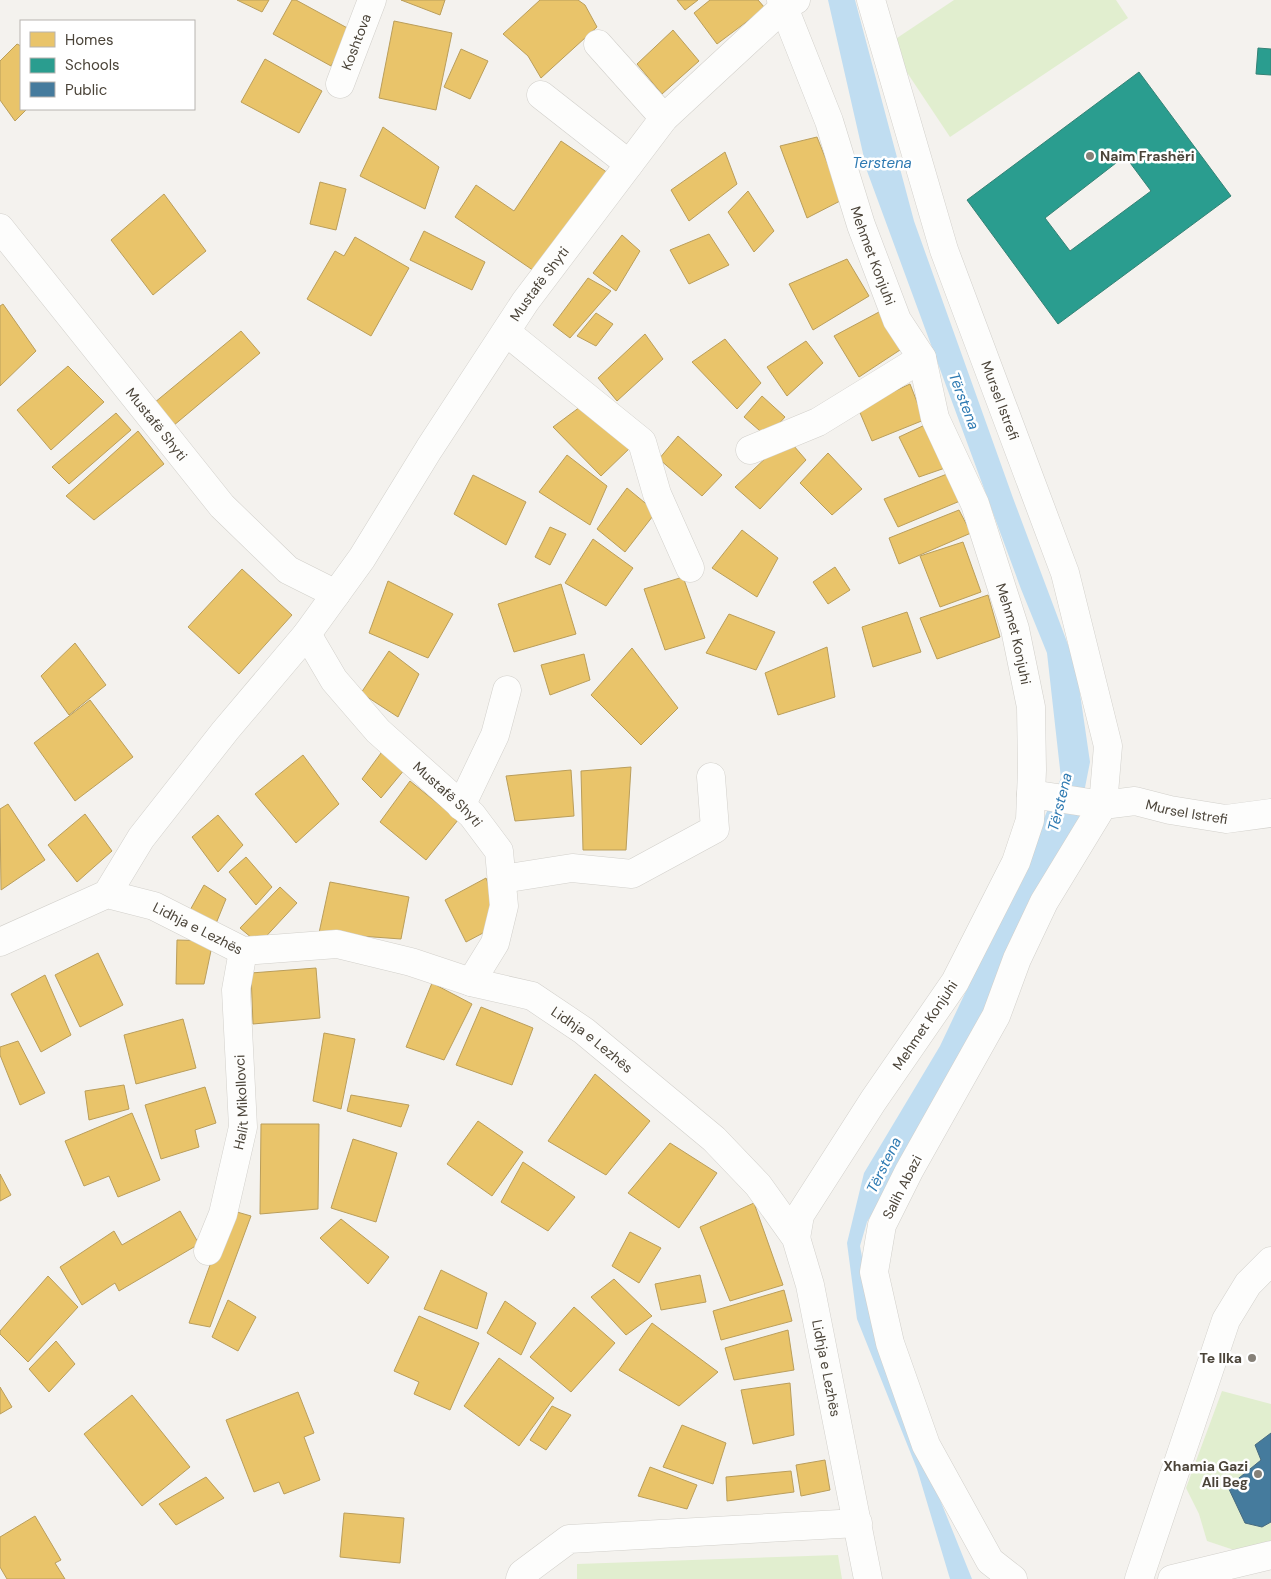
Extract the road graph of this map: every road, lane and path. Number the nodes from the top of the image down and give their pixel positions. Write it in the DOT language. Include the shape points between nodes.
graph roads {
  1 [pos="372,0"];
  2 [pos="871,0"];
  3 [pos="787,2"];
  4 [pos="598,44"];
  5 [pos="340,84"];
  6 [pos="541,96"];
  7 [pos="664,118"];
  8 [pos="629,164"];
  9 [pos="0,228"];
  10 [pos="506,332"];
  11 [pos="922,358"];
  12 [pos="750,450"];
  13 [pos="690,568"];
  14 [pos="336,594"];
  15 [pos="307,634"];
  16 [pos="507,690"];
  17 [pos="711,777"];
  18 [pos="1271,792"];
  19 [pos="1032,794"];
  20 [pos="461,806"];
  21 [pos="1103,806"];
  22 [pos="1271,811"];
  23 [pos="502,879"];
  24 [pos="107,894"];
  25 [pos="0,942"];
  26 [pos="243,951"];
  27 [pos="471,982"];
  28 [pos="796,1238"];
  29 [pos="208,1251"];
  30 [pos="1271,1261"];
  31 [pos="858,1523"];
  32 [pos="1271,1554"];
  33 [pos="520,1579"];
  34 [pos="868,1579"];
  35 [pos="1013,1579"];
  36 [pos="1139,1579"];
  37 [pos="1172,1579"];
  1 -- 5 [label="street, Koshtova"];
  2 -- 21 [label="street, Mursel Istrefi" via="944,250 1065,573 1108,746"];
  3 -- 7 [label="street, Mustafë Shyti"];
  3 -- 11 [label="street, Mehmet Konjuhi" via="861,225 897,320"];
  4 -- 7 [label="street"];
  6 -- 8 [label="street"];
  7 -- 8 [label="street, Mustafë Shyti"];
  8 -- 10 [label="street, Mustafë Shyti"];
  9 -- 14 [label="street, Mustafë Shyti" via="222,506 288,570"];
  10 -- 13 [label="street" via="642,442 658,494"];
  10 -- 14 [label="street, Mustafë Shyti"];
  11 -- 12 [label="street" via="818,422"];
  11 -- 19 [label="street, Mehmet Konjuhi" via="935,418 975,504 1015,629 1031,707"];
  14 -- 15 [label="street, Mustafë Shyti"];
  15 -- 20 [label="street, Mustafë Shyti" via="334,680 378,731"];
  15 -- 24 [label="street, Mustafë Shyti" via="141,838"];
  16 -- 20 [label="street" via="495,735"];
  17 -- 23 [label="street" via="715,829 632,874 572,868"];
  18 -- 22 [label="street"];
  19 -- 21 [label="street, Mursel Istrefi"];
  19 -- 28 [label="street, Mehmet Konjuhi" via="1030,820 1016,862 955,982 872,1102 800,1215"];
  20 -- 23 [label="street, Mustafë Shyti" via="472,815 499,852"];
  21 -- 22 [label="street, Mursel Istrefi" via="1134,801 1226,819"];
  21 -- 35 [label="street, Salih Abazi" via="1044,902 1017,959 996,1016 882,1225 874,1272 890,1343 926,1445 990,1561"];
  23 -- 27 [label="street, Mustafë Shyti" via="504,906 495,943"];
  24 -- 25 [label="street"];
  24 -- 26 [label="street, Lidhja e Lezhës" via="154,906"];
  26 -- 27 [label="street, Lidhja e Lezhës" via="337,944 411,962"];
  26 -- 29 [label="street, Halit Mikollovci" via="236,990 243,1126 223,1214"];
  27 -- 28 [label="street, Lidhja e Lezhës" via="532,996 584,1031 714,1139 758,1184"];
  28 -- 31 [label="street, Lidhja e Lezhës" via="810,1285"];
  30 -- 36 [label="street" via="1248,1284 1226,1320"];
  31 -- 33 [label="street" via="569,1539 522,1574"];
  31 -- 34 [label="street, Lidhja e Lezhës"];
  32 -- 37 [label="street"];
}
